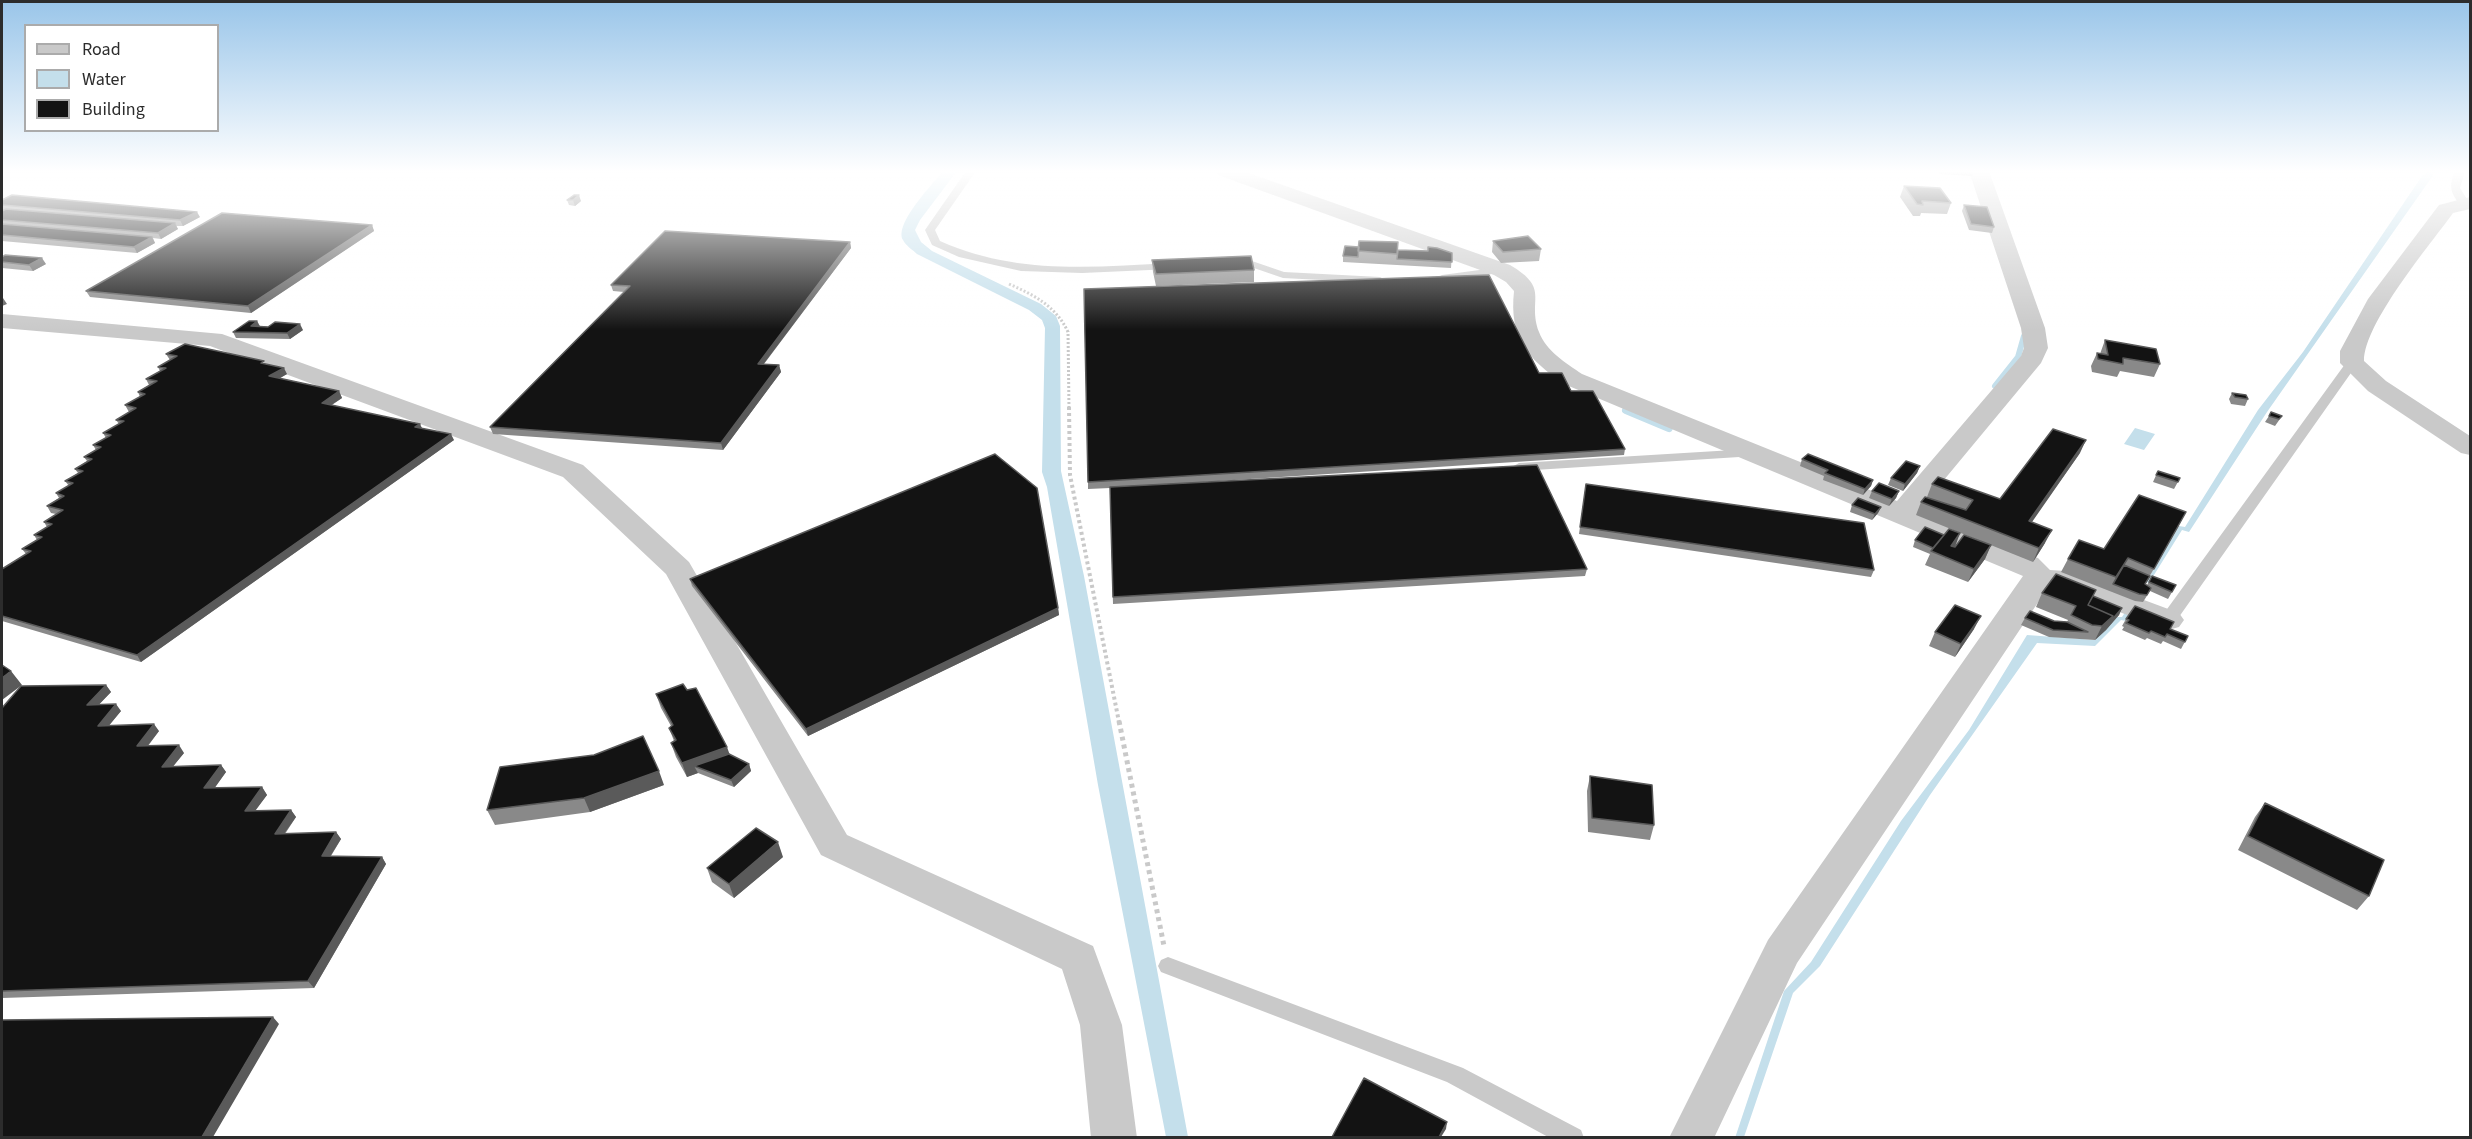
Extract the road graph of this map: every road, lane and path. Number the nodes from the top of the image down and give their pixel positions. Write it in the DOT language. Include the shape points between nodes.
graph roads {
  1 [pos="934,224"];
  2 [pos="1374,224"];
  3 [pos="1997,224"];
  4 [pos="2444,224"];
  5 [pos="1217,265"];
  6 [pos="1182,266"];
  7 [pos="1502,270"];
  8 [pos="1428,278"];
  9 [pos="999,279"];
  10 [pos="1395,279"];
  11 [pos="2,321"];
  12 [pos="2352,363"];
  13 [pos="2470,447"];
  14 [pos="1750,453"];
  15 [pos="1504,468"];
  16 [pos="1901,514"];
  17 [pos="2036,571"];
  18 [pos="2168,620"];
  19 [pos="1168,966"];
  20 [pos="1114,1137"];
  21 [pos="1573,1137"];
  22 [pos="1691,1137"];
  1 -- 6 [label="lane" via="930,230 936,243 956,254 1002,264 1055,270"];
  2 -- 7 [label="street"];
  3 -- 16 [label="street" via="2033,328 2036,348 2032,358"];
  4 -- 12 [label="street" via="2379,299 2352,351"];
  5 -- 10 [label="lane" via="1252,264 1283,275"];
  7 -- 8 [label="lane"];
  7 -- 14 [label="street" via="1523,285 1523,321 1542,358 1588,386"];
  9 -- 19 [label="path" via="1039,298 1062,316 1068,332 1070,475"];
  11 -- 20 [label="street" via="214,339 573,471 678,569 834,845 1079,958 1101,1025"];
  12 -- 13 [label="street" via="2377,386"];
  12 -- 18 [label="lane"];
  14 -- 15 [label="lane"];
  14 -- 16 [label="street"];
  16 -- 17 [label="street"];
  17 -- 18 [label="street"];
  17 -- 22 [label="street" via="2039,578 1782,952"];
  19 -- 21 [label="lane" via="1455,1075"];
}
